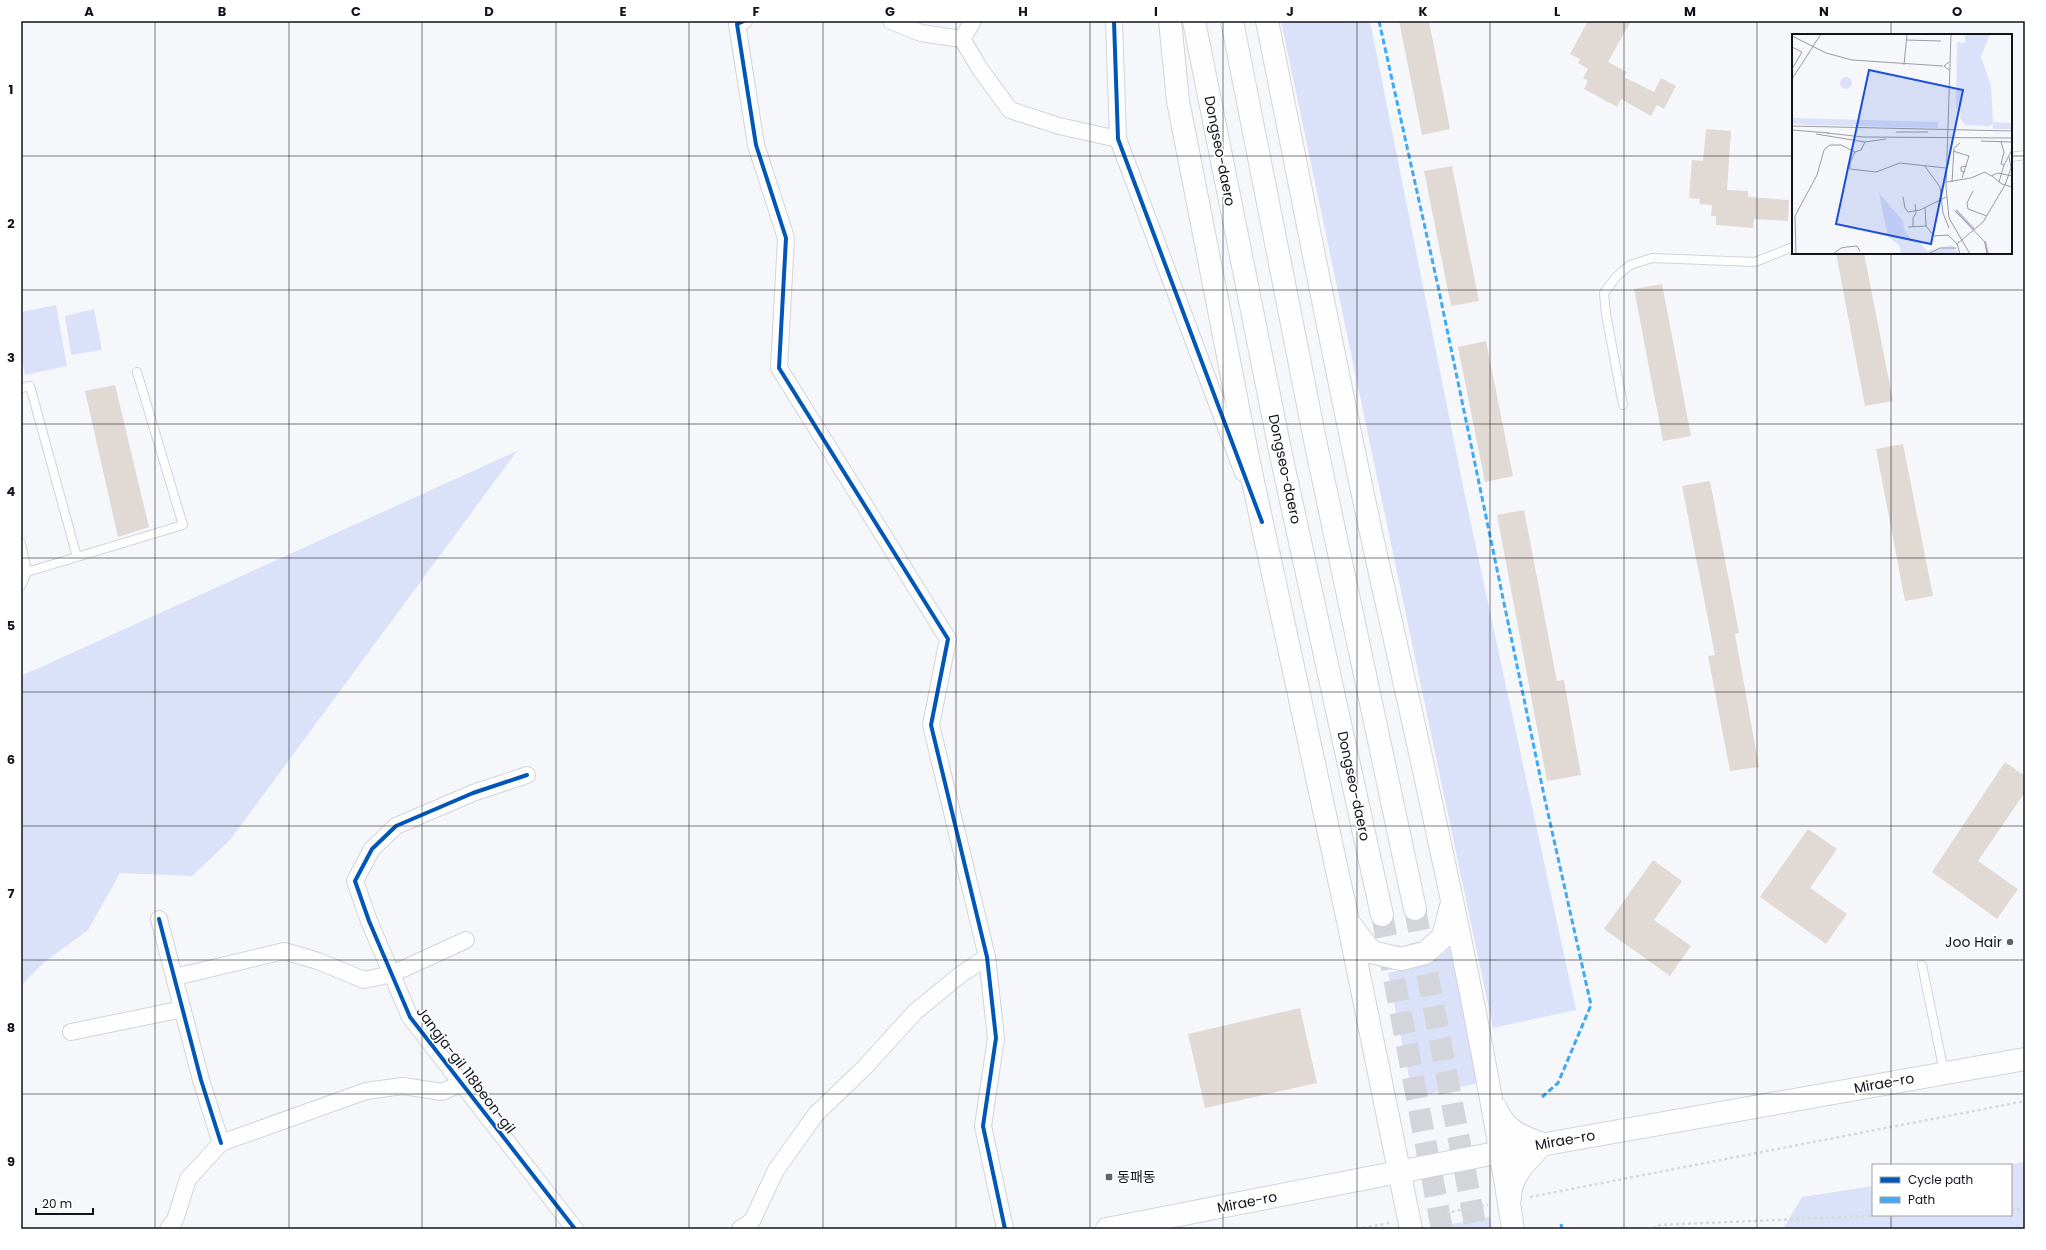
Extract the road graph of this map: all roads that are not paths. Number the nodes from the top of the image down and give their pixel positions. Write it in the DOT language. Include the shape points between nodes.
graph roads {
  1 [pos="744,21"];
  2 [pos="891,21"];
  3 [pos="972,21"];
  4 [pos="1114,21"];
  5 [pos="1170,21"];
  6 [pos="1194,21"];
  7 [pos="1232,21"];
  8 [pos="1267,21"];
  9 [pos="962,39"];
  10 [pos="1118,139"];
  11 [pos="2025,155"];
  12 [pos="2012,157"];
  13 [pos="1792,247"];
  14 [pos="137,372"];
  15 [pos="21,388"];
  16 [pos="1623,405"];
  17 [pos="1262,522"];
  18 [pos="21,543"];
  19 [pos="77,557"];
  20 [pos="27,572"];
  21 [pos="21,586"];
  22 [pos="527,775"];
  23 [pos="1452,901"];
  24 [pos="1415,909"];
  25 [pos="1382,916"];
  26 [pos="159,919"];
  27 [pos="1348,921"];
  28 [pos="466,940"];
  29 [pos="987,957"];
  30 [pos="1922,965"];
  31 [pos="392,974"];
  32 [pos="175,978"];
  33 [pos="183,1009"];
  34 [pos="71,1032"];
  35 [pos="2025,1059"];
  36 [pos="1944,1072"];
  37 [pos="462,1083"];
  38 [pos="1491,1096"];
  39 [pos="221,1143"];
  40 [pos="1543,1144"];
  41 [pos="1501,1152"];
  42 [pos="1400,1172"];
  43 [pos="1506,1216"];
  44 [pos="1410,1222"];
  45 [pos="168,1229"];
  46 [pos="575,1229"];
  47 [pos="740,1229"];
  48 [pos="1005,1229"];
  49 [pos="1107,1229"];
  1 -- 29 [label="street" via="737,24 756,145 786,238 779,368 948,639 931,725"];
  2 -- 9 [label="street" via="921,33"];
  3 -- 9 [label="street"];
  4 -- 10 [label="street"];
  5 -- 17 [label="main road" via="1178,102"];
  6 -- 25 [label="main road, Dongseo-daero" via="1281,455"];
  7 -- 24 [label="main road" via="1316,445"];
  8 -- 23 [label="main road" via="1351,440"];
  9 -- 10 [label="street" via="1010,110 1059,126"];
  10 -- 17 [label="street"];
  11 -- 12 [label="lane"];
  13 -- 16 [label="lane" via="1755,262 1652,258 1630,265 1616,277 1604,293"];
  14 -- 19 [label="lane" via="182,525"];
  15 -- 19 [label="lane" via="30,386"];
  17 -- 27 [label="main road"];
  18 -- 20 [label="lane"];
  19 -- 20 [label="lane"];
  20 -- 21 [label="lane"];
  22 -- 31 [label="street, Jangja-gil 118beon-gil" via="473,793 396,826 372,849 355,881"];
  23 -- 27 [label="main road" via="1443,937 1425,953 1401,959 1371,952"];
  23 -- 38 [label="main road"];
  26 -- 32 [label="street"];
  27 -- 42 [label="main road"];
  28 -- 31 [label="street"];
  29 -- 47 [label="street" via="960,975 915,1012 864,1068 816,1114 776,1170 752,1221"];
  29 -- 48 [label="street" via="996,1038 983,1126"];
  30 -- 36 [label="lane"];
  31 -- 32 [label="street" via="364,980 318,961 284,951"];
  31 -- 37 [label="street, Jangja-gil 118beon-gil" via="410,1017"];
  32 -- 33 [label="street"];
  33 -- 34 [label="street"];
  33 -- 39 [label="street" via="201,1080"];
  35 -- 36 [label="main road, Mirae-ro"];
  36 -- 40 [label="main road, Mirae-ro"];
  37 -- 39 [label="street, Jangja-gil 118beon-gil" via="442,1092 403,1086 366,1091"];
  37 -- 46 [label="street, Jangja-gil 118beon-gil"];
  38 -- 40 [label="main road" via="1499,1116 1508,1128"];
  38 -- 41 [label="main road"];
  39 -- 45 [label="street, Jangja-gil 118beon-gil" via="188,1179 175,1220"];
  40 -- 41 [label="main road, Mirae-ro"];
  40 -- 43 [label="main road" via="1516,1176"];
  41 -- 42 [label="main road, Mirae-ro"];
  41 -- 43 [label="main road"];
  42 -- 44 [label="main road"];
  42 -- 49 [label="main road, Mirae-ro"];
}
